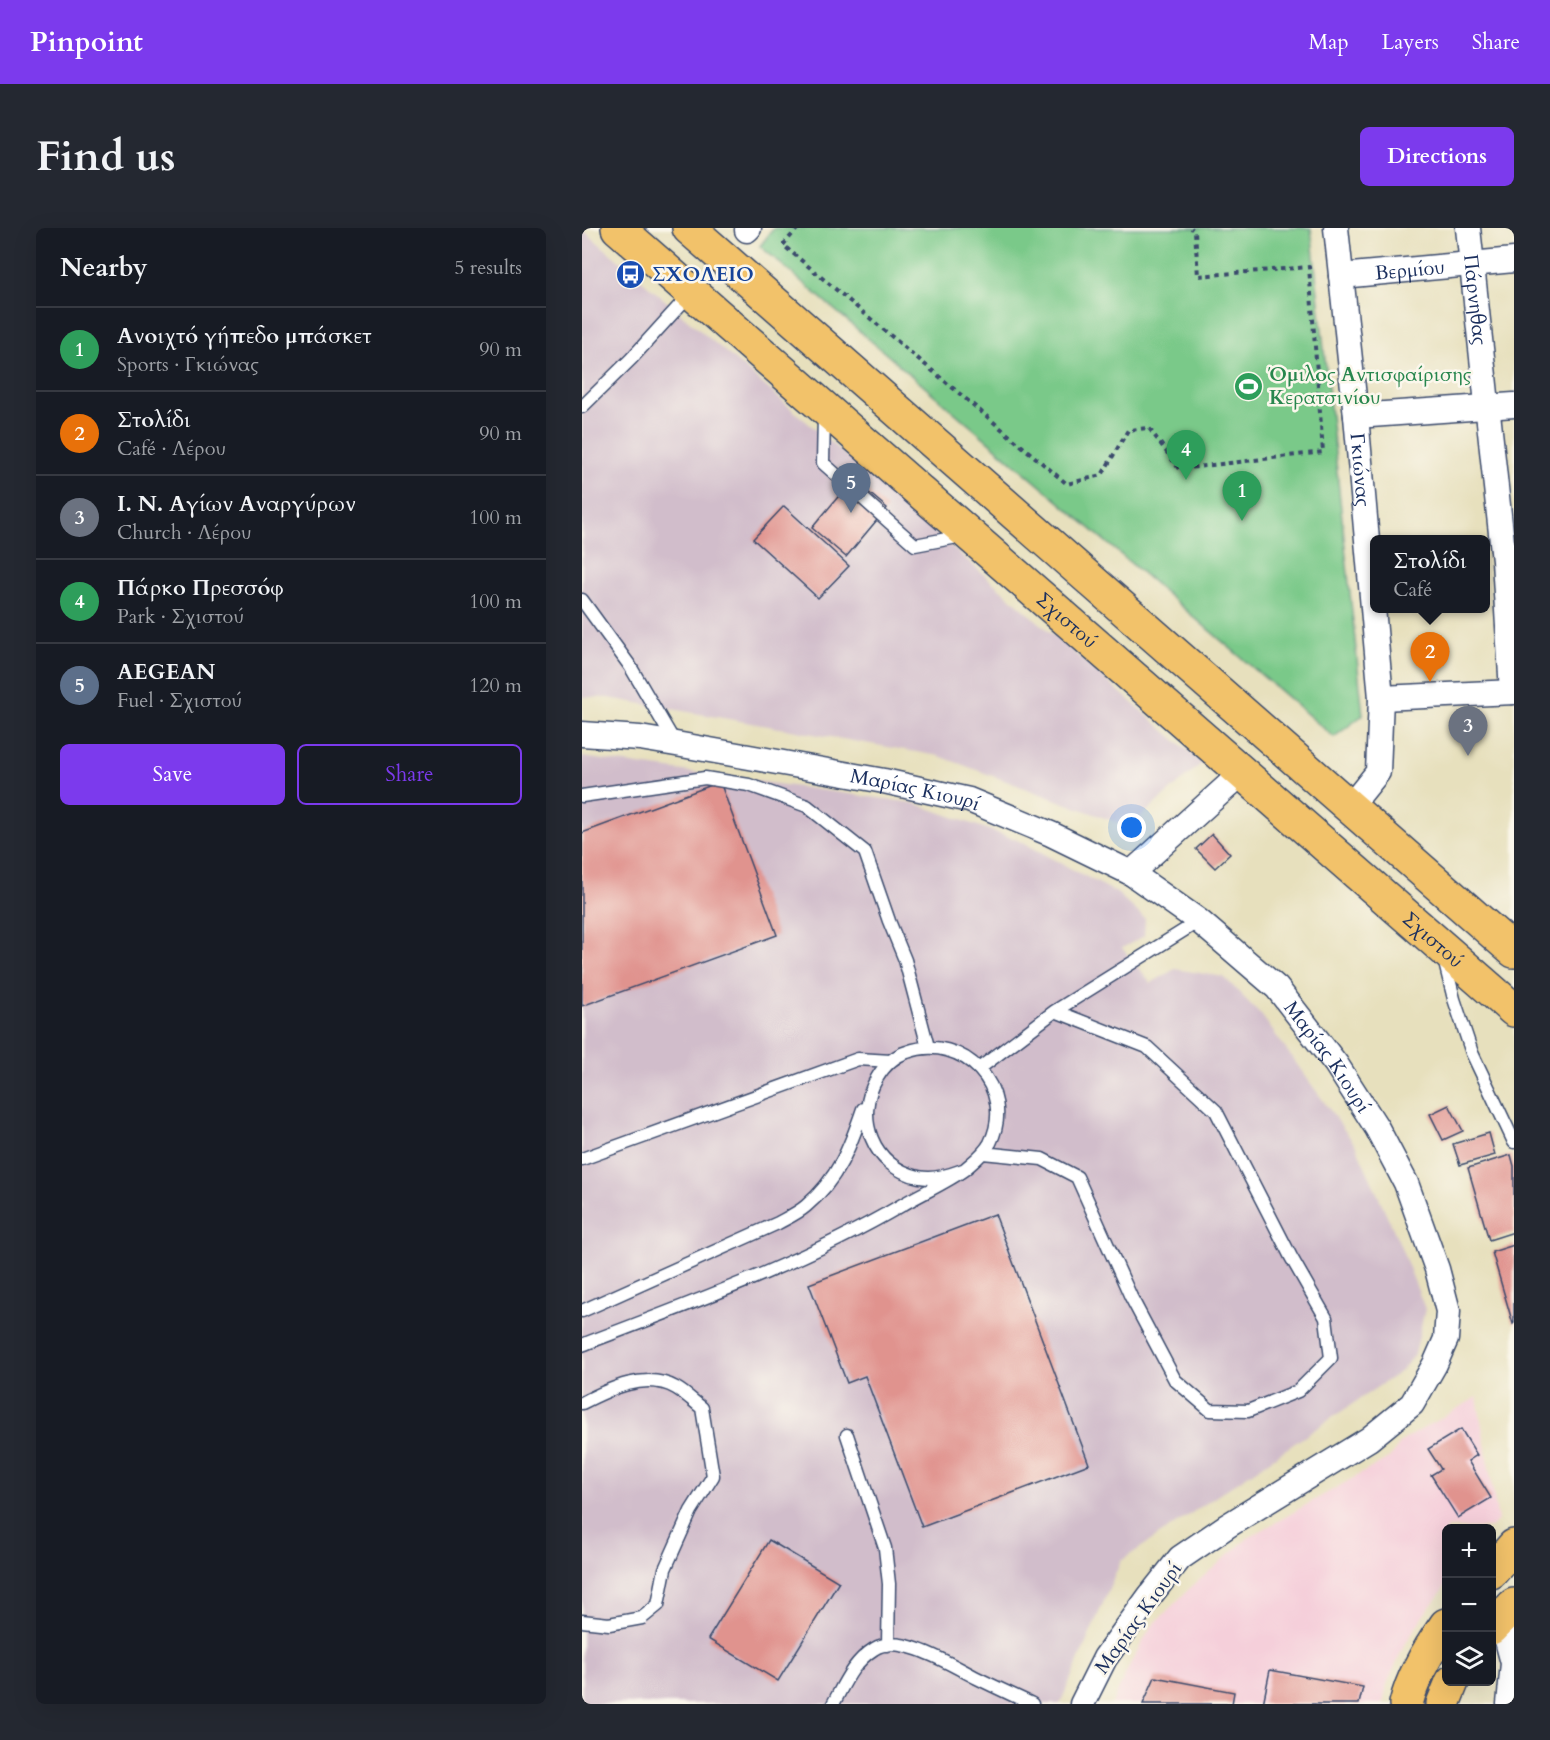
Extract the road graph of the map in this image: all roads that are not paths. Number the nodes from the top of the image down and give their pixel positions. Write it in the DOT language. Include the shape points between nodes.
graph roads {
  1 [pos="618,228"];
  2 [pos="689,228"];
  3 [pos="1336,228"];
  4 [pos="1468,228"];
  5 [pos="1514,260"];
  6 [pos="1472,264"];
  7 [pos="1341,276"];
  8 [pos="692,293"];
  9 [pos="1514,405"];
  10 [pos="582,407"];
  11 [pos="1488,407"];
  12 [pos="824,408"];
  13 [pos="1356,416"];
  14 [pos="969,535"];
  15 [pos="1509,561"];
  16 [pos="1370,574"];
  17 [pos="582,600"];
  18 [pos="1373,613"];
  19 [pos="1513,692"];
  20 [pos="1381,698"];
  21 [pos="582,734"];
  22 [pos="676,744"];
  23 [pos="1242,773"];
  24 [pos="582,796"];
  25 [pos="1349,808"];
  26 [pos="1131,873"];
  27 [pos="1199,921"];
  28 [pos="1440,946"];
  29 [pos="1514,951"];
  30 [pos="1514,1010"];
  31 [pos="1055,1011"];
  32 [pos="928,1047"];
  33 [pos="891,1061"];
  34 [pos="980,1068"];
  35 [pos="869,1091"];
  36 [pos="1514,1142"];
  37 [pos="983,1153"];
  38 [pos="582,1159"];
  39 [pos="963,1170"];
  40 [pos="582,1311"];
  41 [pos="582,1345"];
  42 [pos="582,1403"];
  43 [pos="847,1435"];
  44 [pos="1514,1546"];
  45 [pos="1496,1566"];
  46 [pos="1502,1617"];
  47 [pos="582,1621"];
  48 [pos="1442,1631"];
  49 [pos="888,1645"];
  50 [pos="1450,1686"];
  51 [pos="833,1704"];
  52 [pos="1032,1704"];
  53 [pos="1082,1704"];
  54 [pos="1406,1704"];
  55 [pos="1443,1704"];
  56 [pos="1509,1704"];
  1 -- 8 [label="main road, Σχιστού"];
  2 -- 25 [label="main road"];
  3 -- 7 [label="street, Γκιώνας"];
  4 -- 6 [label="street, Πάρνηθας"];
  5 -- 6 [label="street, Βερμίου"];
  6 -- 7 [label="street, Βερμίου"];
  6 -- 11 [label="street, Πάρνηθας"];
  7 -- 13 [label="street, Γκιώνας"];
  8 -- 10 [label="lane"];
  8 -- 12 [label="main road, Σχιστού"];
  9 -- 11 [label="street"];
  11 -- 13 [label="street"];
  11 -- 15 [label="street, Πάρνηθας"];
  12 -- 14 [label="main road, Σχιστού"];
  12 -- 14 [label="lane" via="823,463 915,545"];
  13 -- 16 [label="street, Γκιώνας"];
  14 -- 23 [label="main road, Σχιστού"];
  15 -- 19 [label="street, Πάρνηθας"];
  17 -- 22 [label="lane" via="630,666"];
  18 -- 20 [label="street, Γκιώνας"];
  19 -- 20 [label="street"];
  20 -- 25 [label="street, Γκιώνας" via="1378,772"];
  21 -- 22 [label="street, Μαρίας Κιουρί"];
  22 -- 26 [label="street, Μαρίας Κιουρί" via="969,800"];
  23 -- 26 [label="street"];
  23 -- 28 [label="main road, Σχιστού"];
  24 -- 32 [label="lane" via="705,778 749,785 807,806 865,852 905,960"];
  25 -- 29 [label="main road"];
  26 -- 27 [label="street, Μαρίας Κιουρί"];
  27 -- 31 [label="lane"];
  27 -- 53 [label="street, Μαρίας Κιουρί" via="1277,988 1336,1064 1377,1128 1406,1183 1437,1269 1448,1311 1446,1339 1412,1404 1369,1439 1180,1558 1105,1658"];
  28 -- 30 [label="main road, Σχιστού"];
  28 -- 36 [label="lane" via="1472,1053"];
  31 -- 34 [label="lane"];
  31 -- 37 [label="lane" via="1147,1047 1216,1111 1326,1318 1331,1358 1298,1391 1248,1411 1210,1410 1175,1380 1131,1297 1077,1177 1042,1159"];
  32 -- 33 [label="lane" via="906,1052"];
  32 -- 34 [label="lane" via="951,1050"];
  33 -- 35 [label="lane"];
  33 -- 38 [label="lane" via="858,1059"];
  34 -- 37 [label="lane" via="995,1098 997,1113 991,1141"];
  35 -- 39 [label="lane" via="869,1134 894,1167 919,1177 940,1178"];
  35 -- 40 [label="lane" via="848,1153 829,1182 806,1206 778,1223"];
  37 -- 39 [label="lane"];
  39 -- 41 [label="lane" via="865,1227 756,1278"];
  42 -- 47 [label="lane" via="607,1389 648,1380 675,1387 702,1408 713,1476 665,1569 658,1605 642,1618 609,1624"];
  43 -- 49 [label="lane" via="885,1548"];
  44 -- 45 [label="main road"];
  46 -- 56 [label="street" via="1513,1663"];
  48 -- 54 [label="main road" via="1424,1657"];
  49 -- 51 [label="lane" via="875,1647 855,1664"];
  49 -- 52 [label="lane" via="914,1648 938,1657"];
  50 -- 55 [label="main road"];
}
